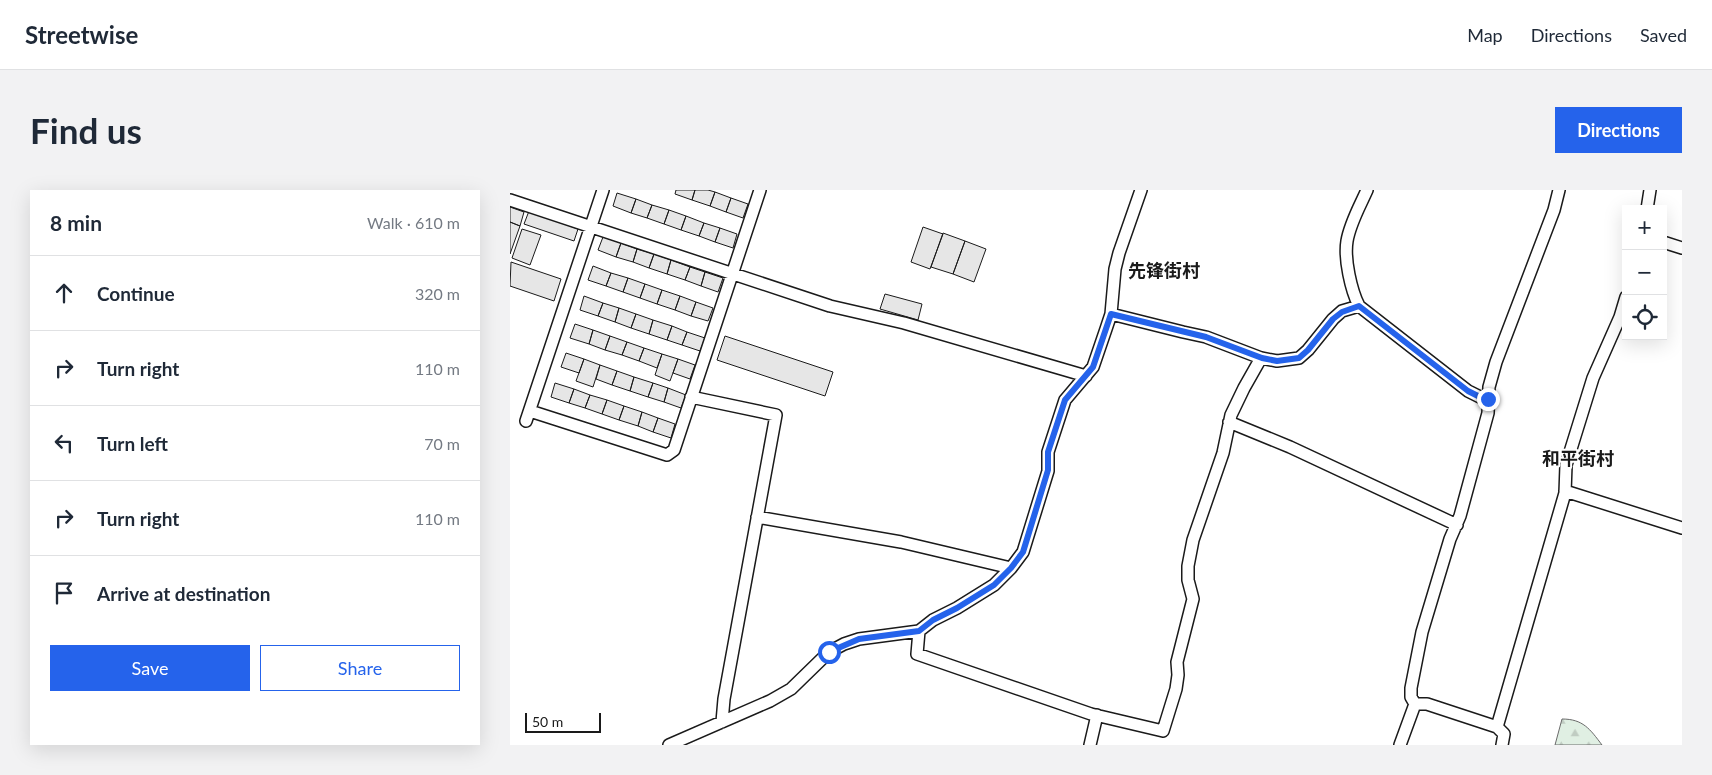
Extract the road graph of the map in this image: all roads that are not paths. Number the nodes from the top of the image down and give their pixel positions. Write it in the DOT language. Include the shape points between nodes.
graph roads {
  1 [pos="603,190"];
  2 [pos="760,190"];
  3 [pos="1140,190"];
  4 [pos="1367,190"];
  5 [pos="1559,190"];
  6 [pos="1650,190"];
  7 [pos="510,200"];
  8 [pos="1647,205"];
  9 [pos="591,227"];
  10 [pos="1667,243"];
  11 [pos="1682,248"];
  12 [pos="732,273"];
  13 [pos="1359,306"];
  14 [pos="1622,310"];
  15 [pos="1111,314"];
  16 [pos="1262,358"];
  17 [pos="1086,376"];
  18 [pos="691,397"];
  19 [pos="1488,401"];
  20 [pos="1229,422"];
  21 [pos="1565,491"];
  22 [pos="757,517"];
  23 [pos="1457,524"];
  24 [pos="1682,528"];
  25 [pos="1011,568"];
  26 [pos="919,631"];
  27 [pos="1415,704"];
  28 [pos="1097,716"];
  29 [pos="722,722"];
  30 [pos="1497,727"];
  31 [pos="669,745"];
  32 [pos="1090,745"];
  33 [pos="1400,745"];
  34 [pos="1502,745"];
  1 -- 9 [label="street"];
  2 -- 12 [label="street"];
  3 -- 15 [label="street" via="1115,269"];
  4 -- 13 [label="street" via="1354,218 1347,245 1347,262"];
  5 -- 19 [label="street" via="1496,362"];
  6 -- 8 [label="street"];
  7 -- 9 [label="street"];
  9 -- 12 [label="street"];
  9 -- 18 [label="street" via="528,416 667,455 674,450"];
  10 -- 11 [label="street"];
  12 -- 17 [label="street" via="830,306 904,322"];
  12 -- 18 [label="street"];
  13 -- 16 [label="street" via="1333,319 1299,358 1277,361"];
  13 -- 19 [label="street" via="1468,391"];
  14 -- 21 [label="street" via="1590,386 1566,465"];
  15 -- 16 [label="street" via="1206,337"];
  15 -- 17 [label="street" via="1093,367"];
  16 -- 20 [label="street"];
  17 -- 25 [label="street" via="1065,400 1048,452 1048,470 1023,552"];
  18 -- 22 [label="street" via="776,415"];
  19 -- 23 [label="street" via="1488,412"];
  20 -- 23 [label="street"];
  20 -- 28 [label="street" via="1223,453 1193,540 1188,566 1193,599 1177,662 1176,689 1163,731"];
  21 -- 24 [label="street"];
  21 -- 30 [label="street"];
  22 -- 25 [label="street" via="901,542"];
  22 -- 29 [label="street"];
  23 -- 27 [label="street" via="1422,632 1411,688"];
  25 -- 26 [label="street" via="994,585"];
  26 -- 28 [label="street" via="917,654"];
  26 -- 29 [label="street" via="844,644 829,652 791,690"];
  27 -- 30 [label="street" via="1427,704"];
  27 -- 33 [label="street"];
  28 -- 32 [label="street"];
  29 -- 31 [label="street"];
  30 -- 34 [label="street" via="1504,734"];
}
